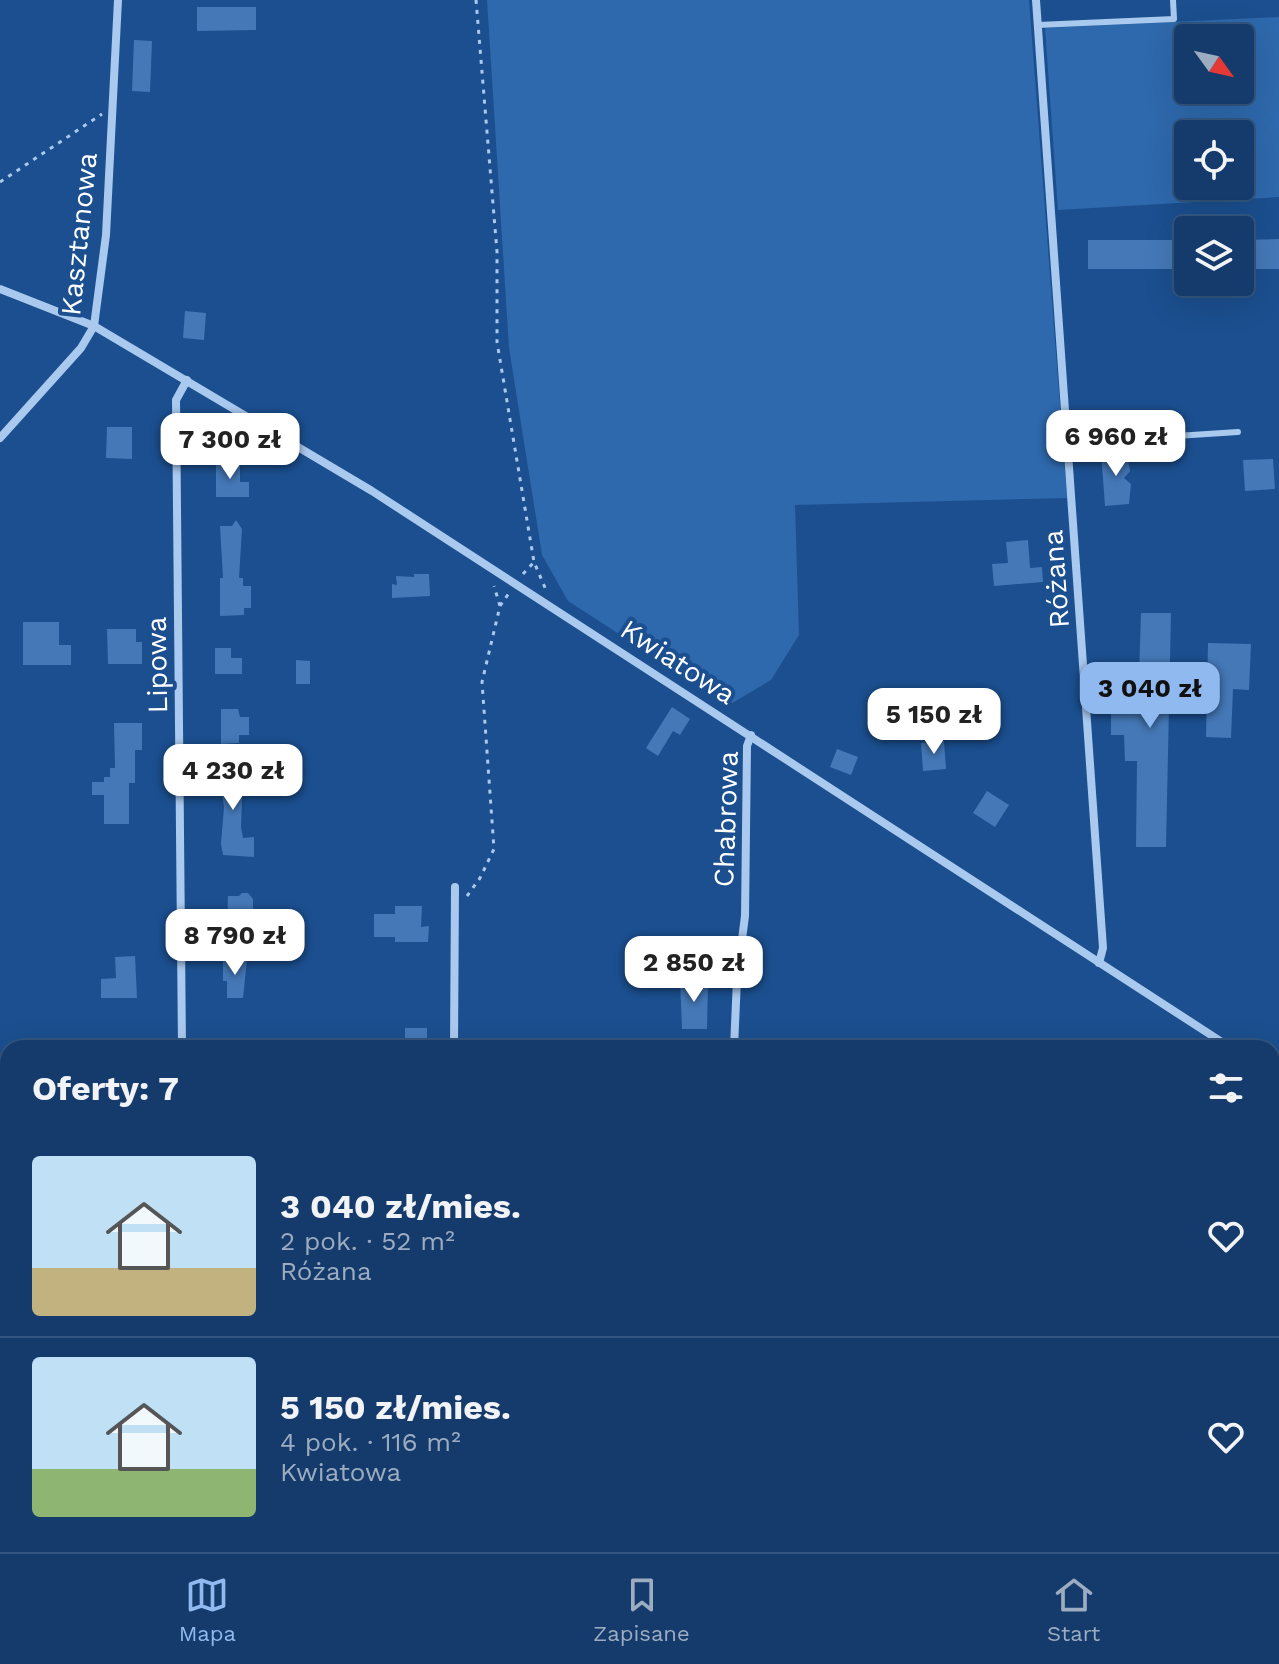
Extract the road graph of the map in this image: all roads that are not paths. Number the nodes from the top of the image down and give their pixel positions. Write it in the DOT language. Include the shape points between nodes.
graph roads {
  1 [pos="118,0"];
  2 [pos="1036,0"];
  3 [pos="1173,0"];
  4 [pos="1038,25"];
  5 [pos="0,289"];
  6 [pos="94,326"];
  7 [pos="187,380"];
  8 [pos="1238,432"];
  9 [pos="0,438"];
  10 [pos="1068,443"];
  11 [pos="751,735"];
  12 [pos="455,887"];
  13 [pos="1099,963"];
  14 [pos="182,1040"];
  15 [pos="454,1040"];
  16 [pos="734,1040"];
  17 [pos="1219,1040"];
  1 -- 6 [label="street, Kasztanowa" via="106,235"];
  2 -- 4 [label="street, Różana"];
  3 -- 4 [label="lane" via="1174,19"];
  4 -- 10 [label="street, Różana"];
  5 -- 6 [label="street, Kwiatowa"];
  6 -- 7 [label="street, Kwiatowa"];
  6 -- 9 [label="street, Kasztanowa" via="81,348"];
  7 -- 11 [label="street, Kwiatowa" via="372,491"];
  7 -- 14 [label="street, Lipowa" via="176,400"];
  8 -- 10 [label="lane"];
  10 -- 13 [label="street, Różana" via="1103,948"];
  11 -- 13 [label="street, Kwiatowa"];
  11 -- 16 [label="street, Chabrowa"];
  12 -- 15 [label="street"];
  13 -- 17 [label="street, Kwiatowa"];
}
